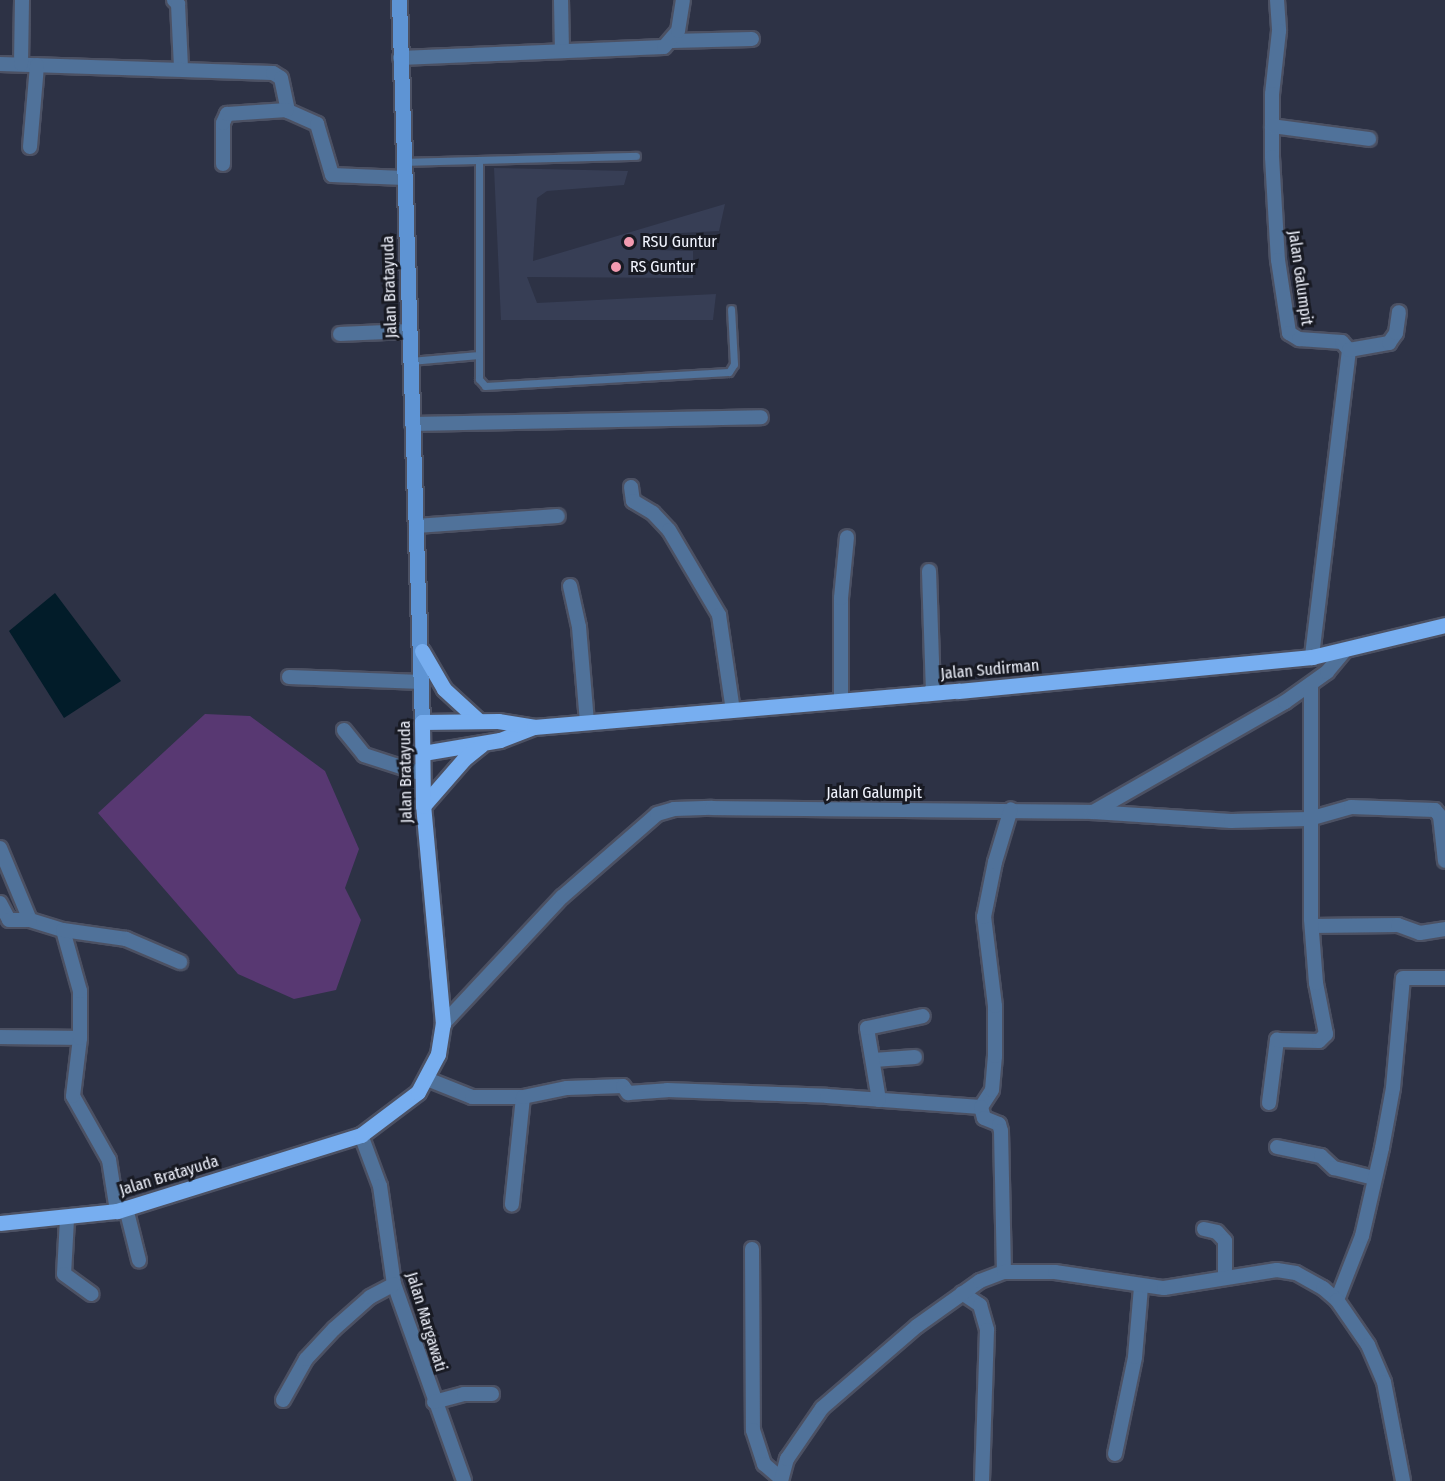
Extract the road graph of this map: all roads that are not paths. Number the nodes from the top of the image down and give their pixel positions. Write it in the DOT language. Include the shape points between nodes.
graph roads {
  1 [pos="22,0"];
  2 [pos="174,0"];
  3 [pos="399,0"];
  4 [pos="561,0"];
  5 [pos="683,0"];
  6 [pos="1277,0"];
  7 [pos="752,39"];
  8 [pos="672,41"];
  9 [pos="562,50"];
  10 [pos="400,58"];
  11 [pos="0,64"];
  12 [pos="21,64"];
  13 [pos="37,65"];
  14 [pos="181,68"];
  15 [pos="287,110"];
  16 [pos="1272,126"];
  17 [pos="1369,139"];
  18 [pos="30,147"];
  19 [pos="636,156"];
  20 [pos="404,162"];
  21 [pos="479,162"];
  22 [pos="223,164"];
  23 [pos="404,178"];
  24 [pos="731,309"];
  25 [pos="1399,312"];
  26 [pos="409,332"];
  27 [pos="340,334"];
  28 [pos="1349,350"];
  29 [pos="479,355"];
  30 [pos="410,361"];
  31 [pos="761,417"];
  32 [pos="412,424"];
  33 [pos="632,487"];
  34 [pos="558,516"];
  35 [pos="416,526"];
  36 [pos="847,537"];
  37 [pos="929,571"];
  38 [pos="570,586"];
  39 [pos="1445,625"];
  40 [pos="422,651"];
  41 [pos="1344,652"];
  42 [pos="1312,657"];
  43 [pos="289,677"];
  44 [pos="422,682"];
  45 [pos="1311,684"];
  46 [pos="933,693"];
  47 [pos="841,701"];
  48 [pos="733,711"];
  49 [pos="479,721"];
  50 [pos="422,722"];
  51 [pos="587,722"];
  52 [pos="534,727"];
  53 [pos="344,730"];
  54 [pos="484,743"];
  55 [pos="423,753"];
  56 [pos="423,774"];
  57 [pos="423,806"];
  58 [pos="1011,809"];
  59 [pos="1093,812"];
  60 [pos="1443,817"];
  61 [pos="1309,819"];
  62 [pos="0,848"];
  63 [pos="1445,861"];
  64 [pos="0,903"];
  65 [pos="30,920"];
  66 [pos="1312,926"];
  67 [pos="1445,929"];
  68 [pos="63,930"];
  69 [pos="180,962"];
  70 [pos="1445,978"];
  71 [pos="923,1016"];
  72 [pos="443,1024"];
  73 [pos="0,1037"];
  74 [pos="80,1038"];
  75 [pos="915,1057"];
  76 [pos="874,1060"];
  77 [pos="427,1079"];
  78 [pos="523,1096"];
  79 [pos="879,1100"];
  80 [pos="1269,1103"];
  81 [pos="981,1107"];
  82 [pos="362,1135"];
  83 [pos="1277,1147"];
  84 [pos="1374,1178"];
  85 [pos="512,1204"];
  86 [pos="122,1210"];
  87 [pos="67,1219"];
  88 [pos="0,1223"];
  89 [pos="1204,1230"];
  90 [pos="752,1249"];
  91 [pos="139,1260"];
  92 [pos="1004,1272"];
  93 [pos="1225,1278"];
  94 [pos="394,1284"];
  95 [pos="92,1294"];
  96 [pos="1141,1294"];
  97 [pos="968,1296"];
  98 [pos="1337,1300"];
  99 [pos="492,1394"];
  100 [pos="283,1400"];
  101 [pos="434,1402"];
  102 [pos="1115,1454"];
  103 [pos="781,1480"];
  104 [pos="464,1481"];
  105 [pos="982,1481"];
  106 [pos="1403,1481"];
  1 -- 12 [label="street"];
  2 -- 14 [label="street" via="178,4"];
  3 -- 10 [label="street, Jalan Bratayuda"];
  4 -- 9 [label="street"];
  5 -- 8 [label="street" via="678,31"];
  6 -- 16 [label="street, Jalan Galumpit" via="1279,40"];
  7 -- 8 [label="street"];
  8 -- 9 [label="street" via="655,48"];
  9 -- 10 [label="street"];
  10 -- 20 [label="street, Jalan Bratayuda"];
  11 -- 12 [label="street"];
  12 -- 13 [label="street"];
  13 -- 14 [label="street"];
  13 -- 18 [label="street"];
  14 -- 15 [label="street" via="277,74"];
  15 -- 22 [label="street" via="226,114"];
  15 -- 23 [label="street" via="317,124 332,175"];
  16 -- 17 [label="street"];
  16 -- 28 [label="street, Jalan Galumpit" via="1275,232 1289,333 1299,339 1342,342"];
  19 -- 21 [label="lane"];
  20 -- 21 [label="lane"];
  20 -- 23 [label="street, Jalan Bratayuda"];
  21 -- 29 [label="lane"];
  23 -- 26 [label="street, Jalan Bratayuda"];
  24 -- 29 [label="lane" via="734,364 729,372 719,375 485,386 479,379"];
  25 -- 28 [label="street" via="1396,333 1389,343"];
  26 -- 27 [label="street"];
  26 -- 30 [label="street, Jalan Bratayuda"];
  28 -- 42 [label="street"];
  29 -- 30 [label="lane"];
  30 -- 32 [label="street, Jalan Bratayuda"];
  31 -- 32 [label="street"];
  32 -- 35 [label="street, Jalan Bratayuda"];
  33 -- 48 [label="street" via="633,501 653,513 669,530 719,615"];
  34 -- 35 [label="street"];
  35 -- 40 [label="street, Jalan Bratayuda"];
  36 -- 47 [label="street" via="841,598"];
  37 -- 46 [label="street"];
  38 -- 51 [label="street" via="579,627"];
  39 -- 41 [label="main road, Jalan Sudirman"];
  40 -- 44 [label="street, Jalan Bratayuda"];
  40 -- 49 [label="main road" via="444,689"];
  41 -- 42 [label="main road, Jalan Sudirman"];
  41 -- 45 [label="street"];
  42 -- 46 [label="main road, Jalan Sudirman"];
  43 -- 44 [label="street"];
  44 -- 50 [label="street, Jalan Bratayuda"];
  45 -- 59 [label="street"];
  45 -- 61 [label="street"];
  46 -- 47 [label="main road, Jalan Sudirman"];
  47 -- 48 [label="main road, Jalan Sudirman"];
  48 -- 51 [label="main road, Jalan Sudirman"];
  49 -- 50 [label="main road"];
  49 -- 52 [label="main road"];
  50 -- 55 [label="main road, Jalan Bratayuda"];
  51 -- 52 [label="main road, Jalan Sudirman"];
  52 -- 54 [label="main road" via="517,736"];
  53 -- 56 [label="street" via="364,755"];
  54 -- 55 [label="main road"];
  54 -- 57 [label="main road" via="464,759"];
  55 -- 56 [label="main road, Jalan Bratayuda"];
  56 -- 57 [label="main road, Jalan Bratayuda"];
  57 -- 72 [label="main road, Jalan Bratayuda"];
  58 -- 59 [label="street, Jalan Galumpit"];
  58 -- 72 [label="street, Jalan Galumpit" via="712,808 674,809 657,814 562,897"];
  58 -- 81 [label="street" via="984,917 995,1006 995,1056 992,1090"];
  59 -- 61 [label="street, Jalan Galumpit" via="1232,821"];
  60 -- 61 [label="street, Jalan Galumpit" via="1435,810 1351,807"];
  60 -- 63 [label="street"];
  61 -- 66 [label="street"];
  62 -- 65 [label="street"];
  64 -- 65 [label="street" via="9,920"];
  65 -- 68 [label="street"];
  66 -- 67 [label="street" via="1398,925 1420,933"];
  66 -- 80 [label="street" via="1326,1034 1319,1041 1277,1040"];
  68 -- 69 [label="street" via="126,939"];
  68 -- 74 [label="street" via="80,992"];
  70 -- 84 [label="street" via="1403,978 1391,1103"];
  71 -- 76 [label="street" via="867,1028"];
  72 -- 77 [label="main road, Jalan Bratayuda" via="438,1054"];
  73 -- 74 [label="street"];
  74 -- 86 [label="street" via="73,1096 109,1160"];
  75 -- 76 [label="street"];
  76 -- 79 [label="street"];
  77 -- 78 [label="street" via="472,1097"];
  77 -- 82 [label="main road, Jalan Bratayuda" via="408,1102"];
  78 -- 79 [label="street" via="567,1088 623,1086 628,1093 667,1090"];
  78 -- 85 [label="street"];
  79 -- 81 [label="street"];
  81 -- 92 [label="street" via="987,1121 998,1124 1001,1131"];
  82 -- 86 [label="main road, Jalan Bratayuda"];
  82 -- 94 [label="street, Jalan Margawati" via="380,1186"];
  83 -- 84 [label="street" via="1321,1156 1334,1168"];
  84 -- 98 [label="street" via="1362,1236"];
  86 -- 87 [label="main road, Jalan Bratayuda"];
  86 -- 91 [label="street"];
  87 -- 88 [label="main road, Jalan Bratayuda"];
  87 -- 95 [label="street" via="64,1274"];
  89 -- 93 [label="street" via="1217,1232 1225,1241"];
  90 -- 103 [label="street" via="753,1430 764,1464"];
  92 -- 96 [label="street" via="1055,1272"];
  92 -- 97 [label="street" via="980,1281"];
  93 -- 96 [label="street"];
  93 -- 98 [label="street" via="1263,1271 1296,1273"];
  94 -- 100 [label="street" via="370,1297 334,1329 306,1359"];
  94 -- 101 [label="street, Jalan Margawati"];
  96 -- 102 [label="street" via="1135,1357"];
  97 -- 103 [label="street" via="879,1358 822,1408 787,1459"];
  97 -- 105 [label="street" via="987,1330"];
  98 -- 106 [label="street" via="1368,1345 1384,1382"];
  99 -- 101 [label="street" via="464,1394"];
  101 -- 104 [label="street, Jalan Margawati"];
}
